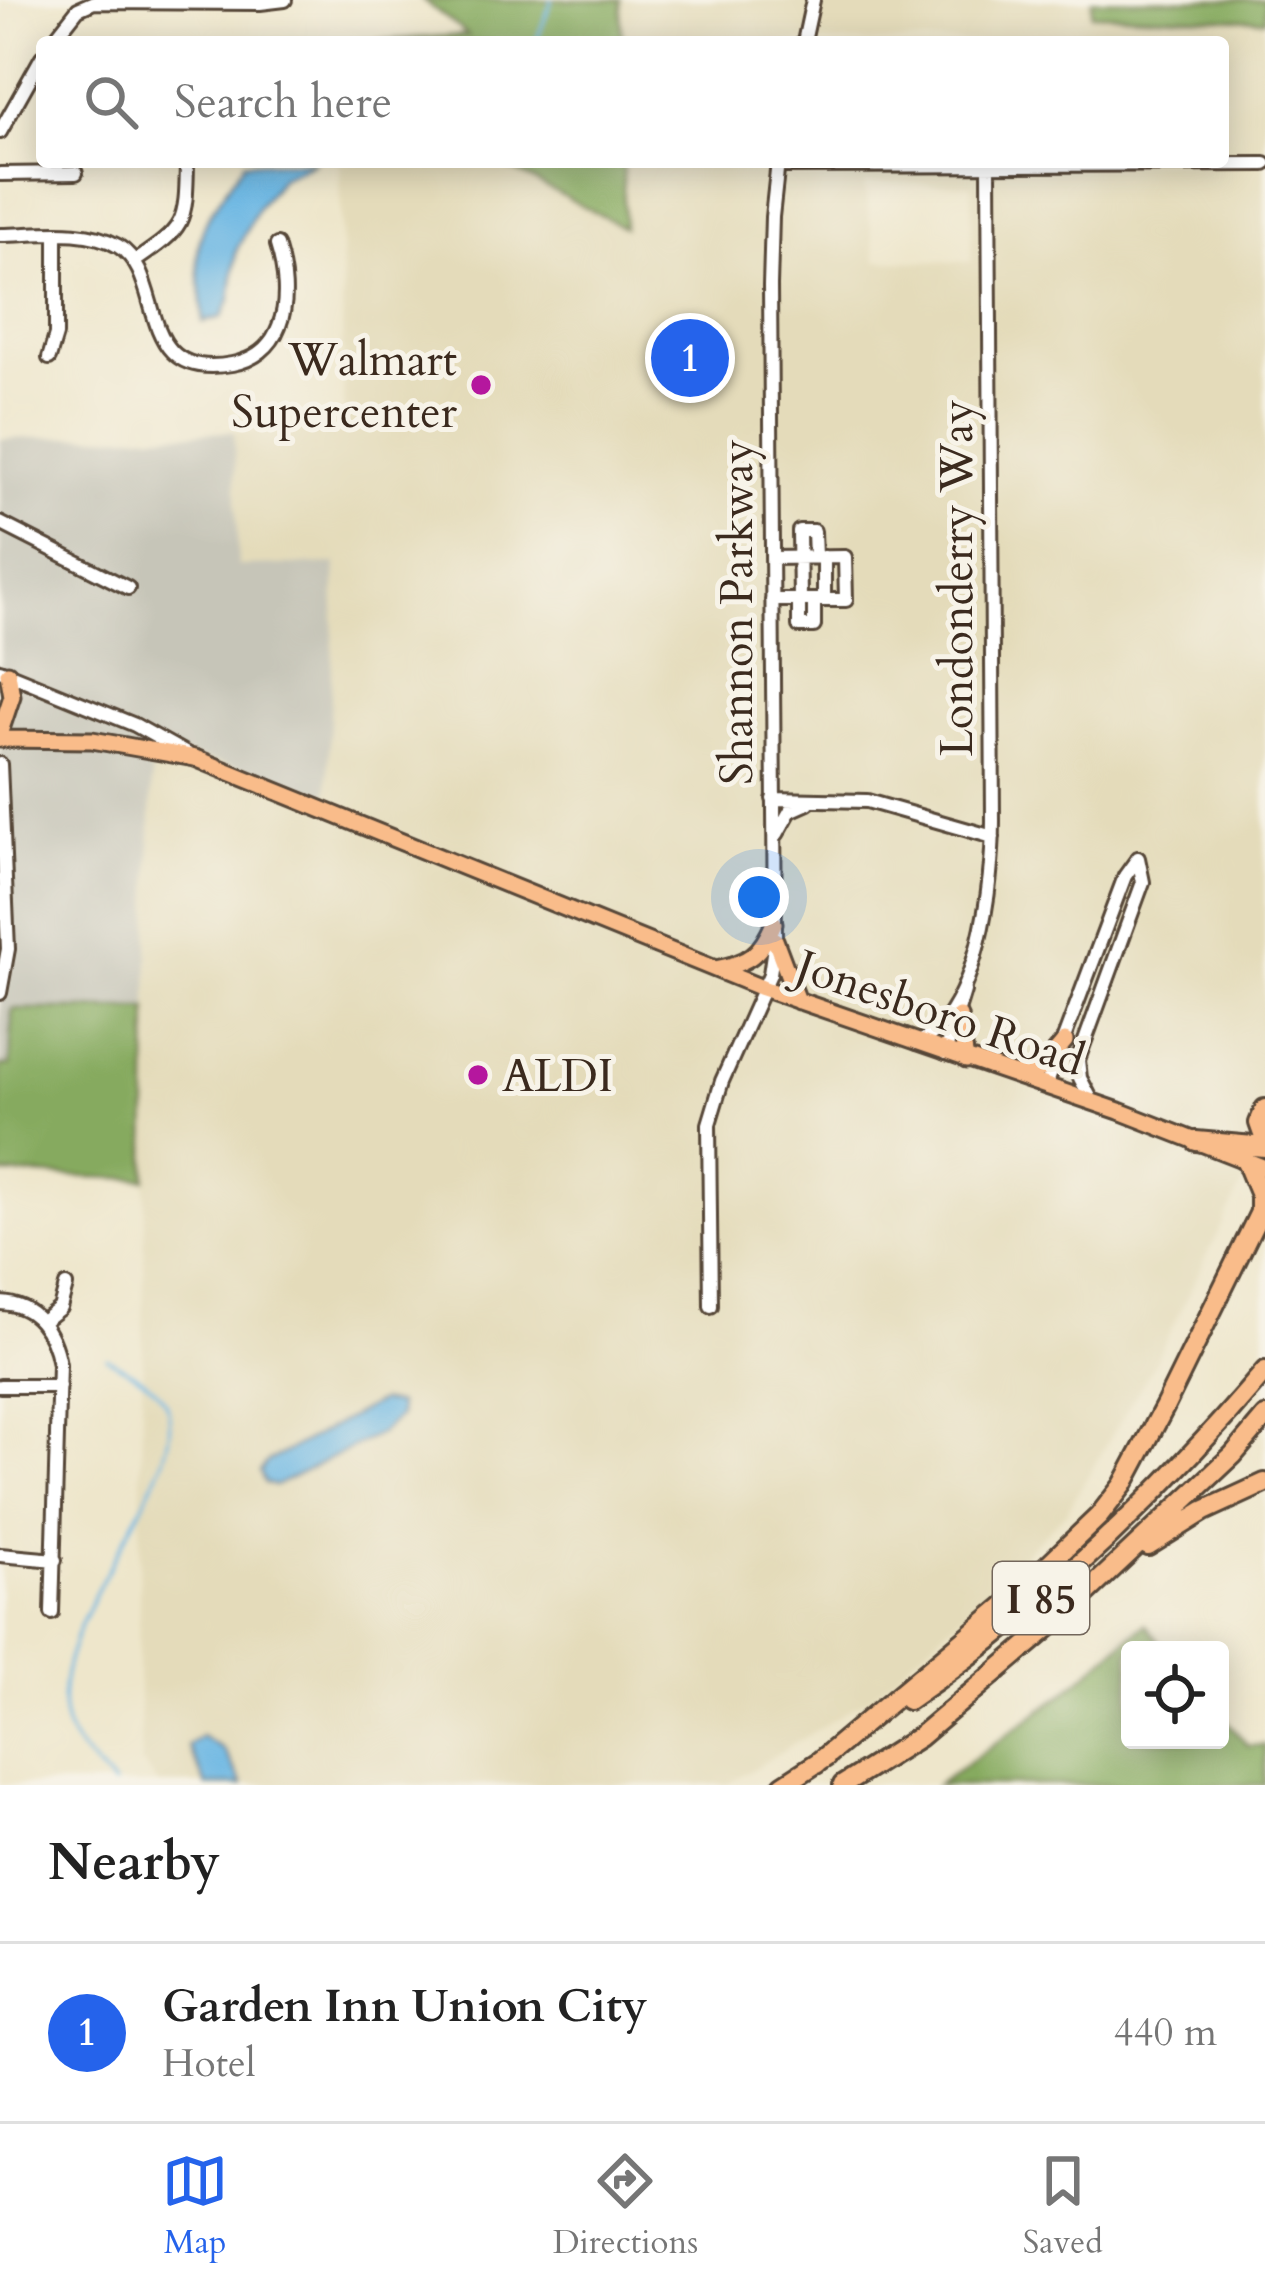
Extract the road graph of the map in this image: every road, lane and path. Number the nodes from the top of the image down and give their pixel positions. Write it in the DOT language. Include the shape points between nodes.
graph roads {
  1 [pos="285,0"];
  2 [pos="813,0"];
  3 [pos="56,36"];
  4 [pos="805,36"];
  5 [pos="36,68"];
  6 [pos="0,132"];
  7 [pos="1229,164"];
  8 [pos="1265,164"];
  9 [pos="186,168"];
  10 [pos="778,168"];
  11 [pos="989,168"];
  12 [pos="76,173"];
  13 [pos="0,174"];
  14 [pos="56,234"];
  15 [pos="0,235"];
  16 [pos="277,245"];
  17 [pos="134,262"];
  18 [pos="50,358"];
  19 [pos="0,523"];
  20 [pos="772,558"];
  21 [pos="813,558"];
  22 [pos="128,588"];
  23 [pos="772,600"];
  24 [pos="809,600"];
  25 [pos="4,672"];
  26 [pos="0,735"];
  27 [pos="195,758"];
  28 [pos="0,764"];
  29 [pos="773,799"];
  30 [pos="829,799"];
  31 [pos="993,837"];
  32 [pos="773,840"];
  33 [pos="774,931"];
  34 [pos="716,969"];
  35 [pos="964,986"];
  36 [pos="762,988"];
  37 [pos="0,993"];
  38 [pos="798,1001"];
  39 [pos="959,1016"];
  40 [pos="1065,1041"];
  41 [pos="917,1043"];
  42 [pos="945,1053"];
  43 [pos="966,1060"];
  44 [pos="1014,1075"];
  45 [pos="1046,1086"];
  46 [pos="1092,1101"];
  47 [pos="1265,1109"];
  48 [pos="1196,1141"];
  49 [pos="1265,1143"];
  50 [pos="1256,1164"];
  51 [pos="1262,1208"];
  52 [pos="66,1286"];
  53 [pos="0,1303"];
  54 [pos="711,1306"];
  55 [pos="42,1322"];
  56 [pos="1265,1371"];
  57 [pos="59,1386"];
  58 [pos="0,1387"];
  59 [pos="1265,1417"];
  60 [pos="1265,1483"];
  61 [pos="0,1555"];
  62 [pos="55,1560"];
  63 [pos="1114,1568"];
  64 [pos="52,1613"];
  65 [pos="816,1764"];
  66 [pos="783,1785"];
  67 [pos="843,1785"];
  1 -- 3 [label="street" via="94,2"];
  2 -- 4 [label="street"];
  5 -- 6 [label="street"];
  7 -- 8 [label="street"];
  9 -- 17 [label="street" via="181,225"];
  10 -- 20 [label="street, Shannon Parkway" via="770,286"];
  11 -- 31 [label="street, Londonderry Way"];
  12 -- 13 [label="street"];
  14 -- 15 [label="street"];
  14 -- 17 [label="street" via="100,238"];
  14 -- 18 [label="street"];
  16 -- 17 [label="street" via="284,267 278,331 254,358 217,366 172,352"];
  19 -- 22 [label="street"];
  20 -- 21 [label="street"];
  20 -- 23 [label="street, Shannon Parkway"];
  21 -- 24 [label="street"];
  21 -- 24 [label="street"];
  21 -- 24 [label="street" via="845,557 845,600"];
  23 -- 24 [label="street"];
  23 -- 29 [label="street, Shannon Parkway"];
  25 -- 26 [label="main road" via="12,696"];
  25 -- 27 [label="street, Jonesboro Road"];
  26 -- 27 [label="main road, Jonesboro Road"];
  27 -- 34 [label="main road, Jonesboro Road"];
  28 -- 37 [label="street" via="8,949"];
  29 -- 30 [label="street"];
  29 -- 32 [label="street, Shannon Parkway"];
  30 -- 31 [label="street" via="868,801"];
  30 -- 32 [label="street" via="790,811"];
  31 -- 35 [label="street, Londonderry Way" via="983,924"];
  32 -- 33 [label="street, Shannon Parkway"];
  33 -- 34 [label="main road" via="748,962"];
  33 -- 36 [label="street, Shannon Parkway"];
  33 -- 38 [label="main road"];
  34 -- 36 [label="main road, Jonesboro Road"];
  35 -- 39 [label="street, Londonderry Way"];
  35 -- 41 [label="street, Londonderry Way" via="938,1033"];
  36 -- 38 [label="main road, Jonesboro Road"];
  36 -- 54 [label="street, Shannon Parkway" via="709,1124"];
  38 -- 41 [label="main road, Jonesboro Road"];
  39 -- 42 [label="street, Londonderry Way"];
  39 -- 43 [label="main road"];
  40 -- 44 [label="main road" via="1041,1069"];
  40 -- 45 [label="street"];
  40 -- 46 [label="street" via="1138,858 1143,882 1078,1060"];
  41 -- 42 [label="main road, Jonesboro Road"];
  42 -- 43 [label="main road, Jonesboro Road"];
  43 -- 44 [label="main road, Jonesboro Road"];
  44 -- 45 [label="main road, Jonesboro Road"];
  45 -- 46 [label="main road, Jonesboro Road"];
  46 -- 48 [label="main road, Jonesboro Road"];
  47 -- 49 [label="highway"];
  48 -- 49 [label="highway"];
  48 -- 50 [label="main road, Jonesboro Road"];
  50 -- 51 [label="highway"];
  51 -- 65 [label="highway" via="1166,1406 1099,1516"];
  52 -- 55 [label="street" via="61,1308"];
  53 -- 55 [label="street" via="17,1303"];
  55 -- 57 [label="street" via="57,1350"];
  56 -- 65 [label="highway, I 85" via="1083,1562 1005,1630"];
  57 -- 58 [label="street"];
  57 -- 62 [label="street"];
  59 -- 63 [label="highway, I 85"];
  60 -- 63 [label="highway"];
  61 -- 62 [label="street"];
  62 -- 64 [label="street"];
  63 -- 67 [label="highway, I 85" via="919,1737"];
  65 -- 66 [label="highway, I 85"];
}
